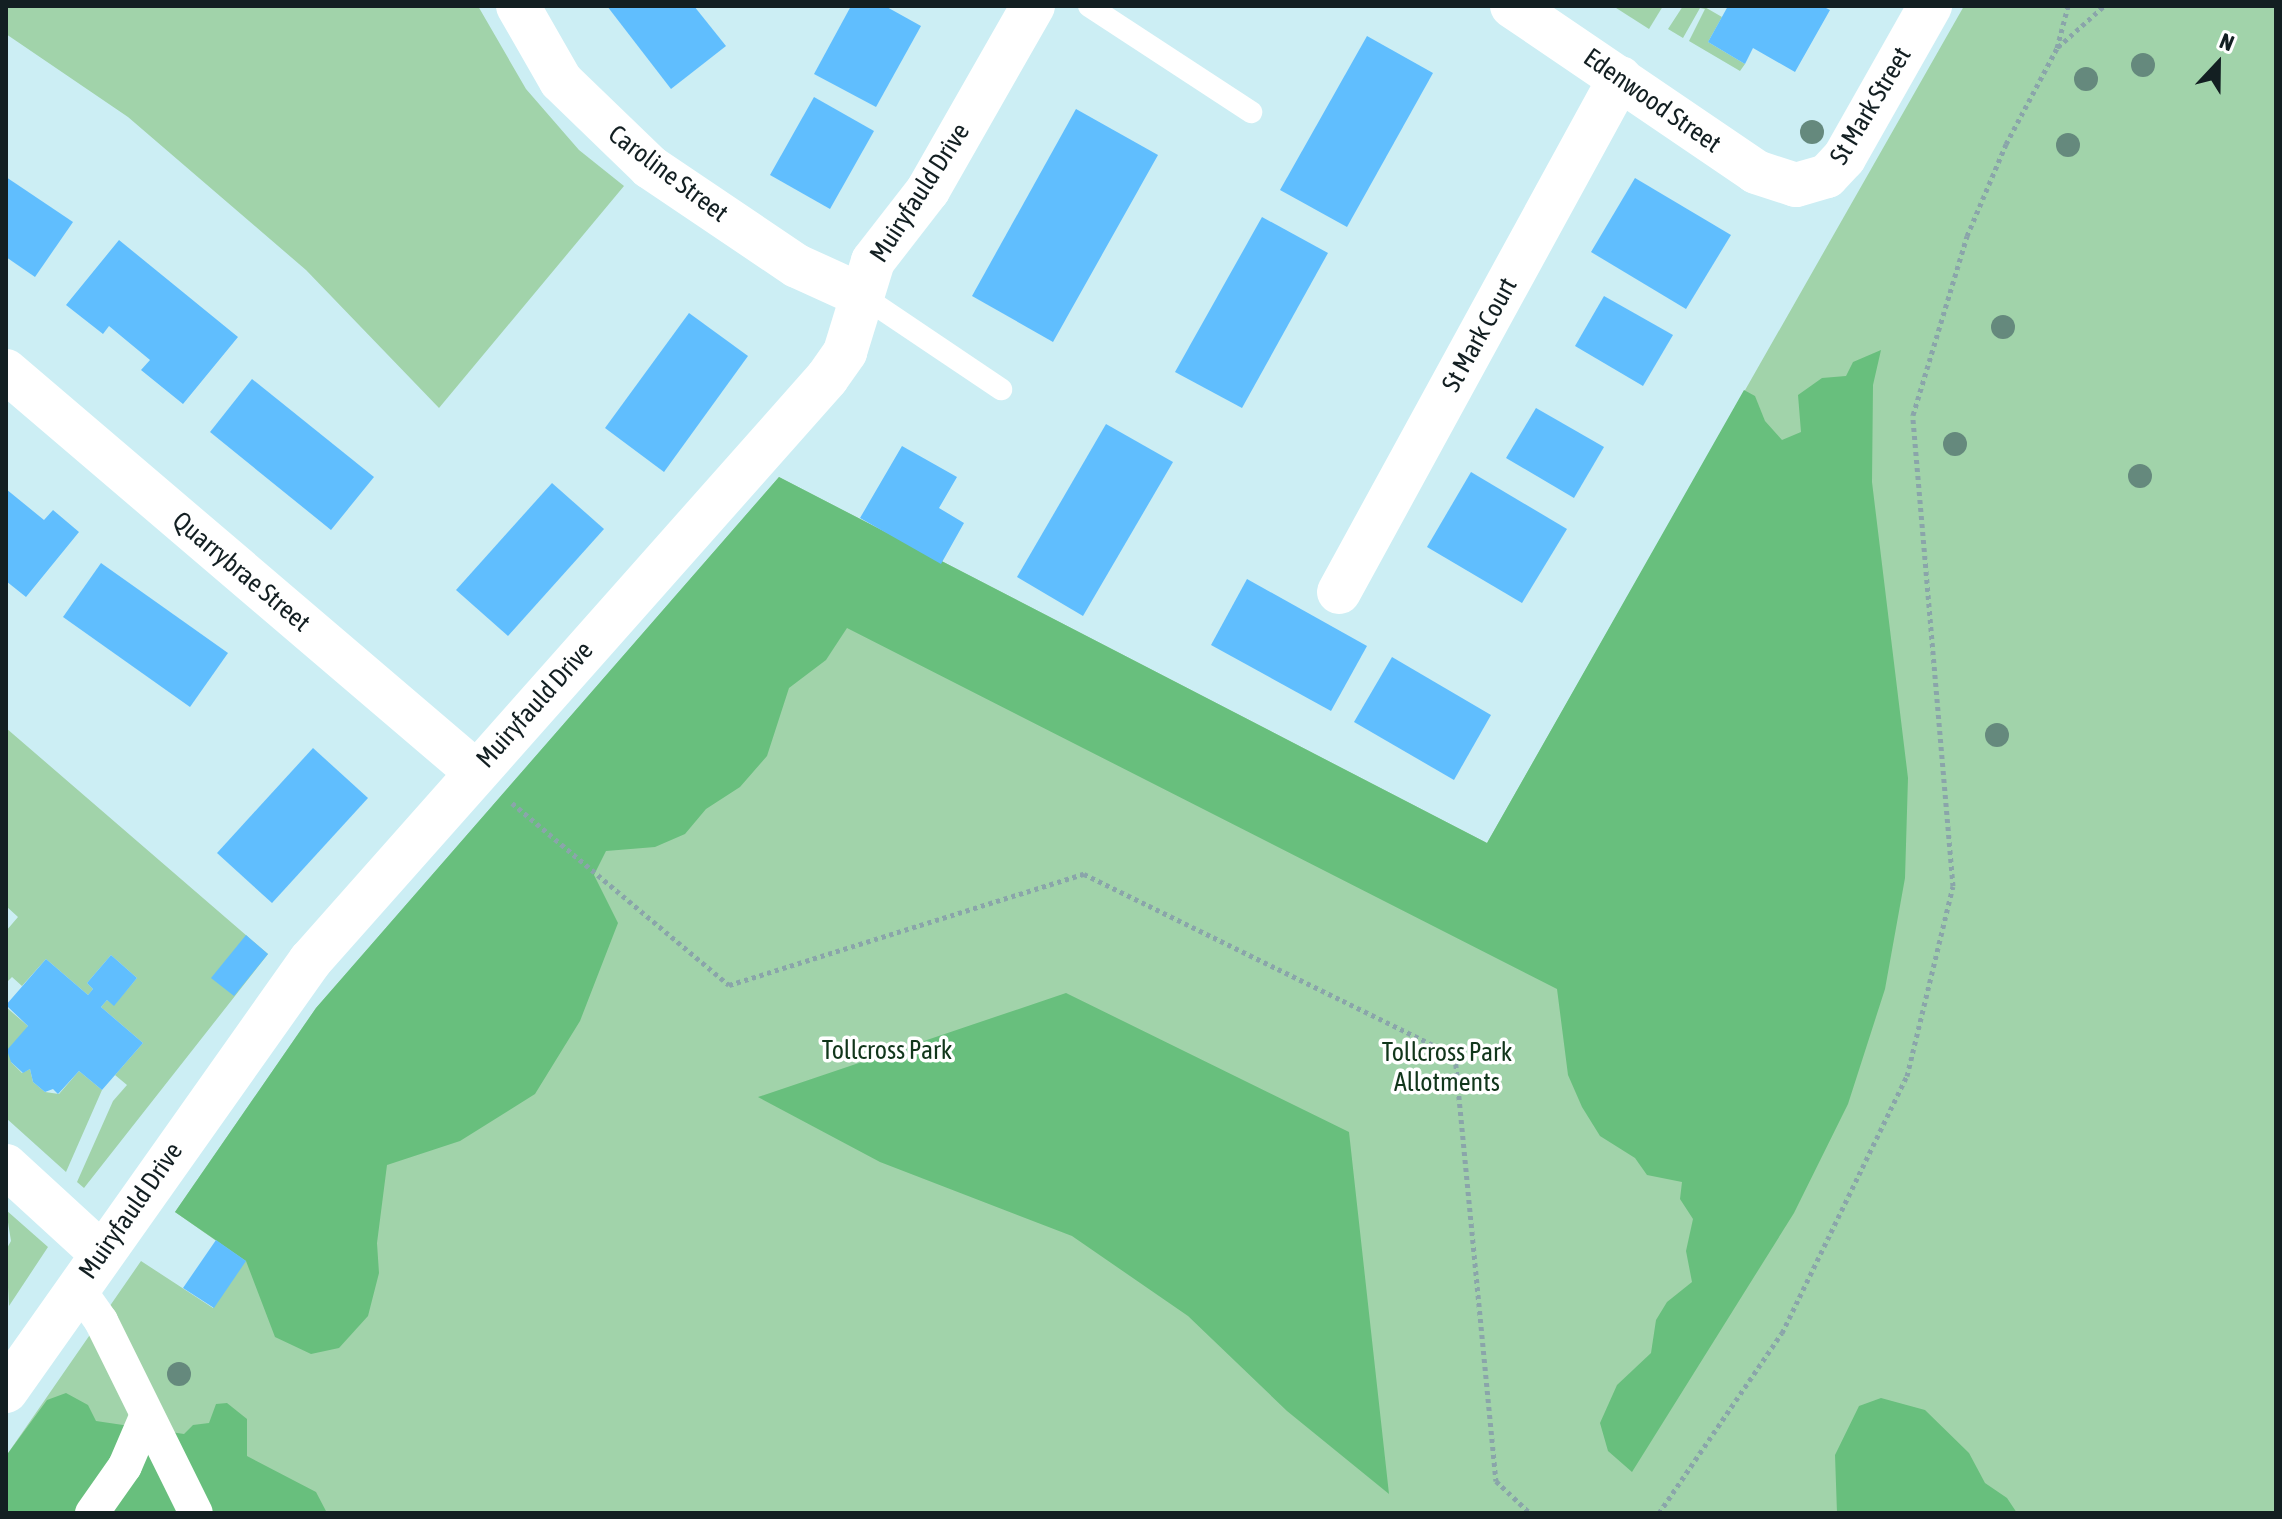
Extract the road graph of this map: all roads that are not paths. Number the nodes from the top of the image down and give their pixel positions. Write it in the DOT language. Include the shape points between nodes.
graph roads {
  1 [pos="518,6"];
  2 [pos="1033,6"];
  3 [pos="1089,6"];
  4 [pos="1512,6"];
  5 [pos="1930,6"];
  6 [pos="1620,78"];
  7 [pos="1251,112"];
  8 [pos="1796,185"];
  9 [pos="861,295"];
  10 [pos="6,371"];
  11 [pos="1001,389"];
  12 [pos="1339,592"];
  13 [pos="476,772"];
  14 [pos="6,1166"];
  15 [pos="89,1270"];
  16 [pos="6,1391"];
  17 [pos="146,1417"];
  18 [pos="92,1513"];
  19 [pos="196,1513"];
  1 -- 9 [label="street, Caroline Street" via="561,81 650,167 797,266"];
  2 -- 9 [label="street, Muiryfauld Drive" via="928,190 873,261"];
  3 -- 7 [label="lane"];
  4 -- 6 [label="street, Edenwood Street"];
  5 -- 8 [label="street, St Mark Street" via="1844,158 1827,176"];
  6 -- 8 [label="street, Edenwood Street" via="1756,172"];
  6 -- 12 [label="street, St Mark Court"];
  9 -- 11 [label="lane"];
  9 -- 13 [label="street, Muiryfauld Drive" via="845,352 827,378"];
  10 -- 13 [label="street, Quarrybrae Street"];
  13 -- 15 [label="street, Muiryfauld Drive" via="310,961"];
  14 -- 15 [label="street"];
  15 -- 16 [label="street, Muiryfauld Drive"];
  15 -- 17 [label="street" via="101,1321"];
  17 -- 18 [label="street" via="125,1466"];
  17 -- 19 [label="street"];
}
